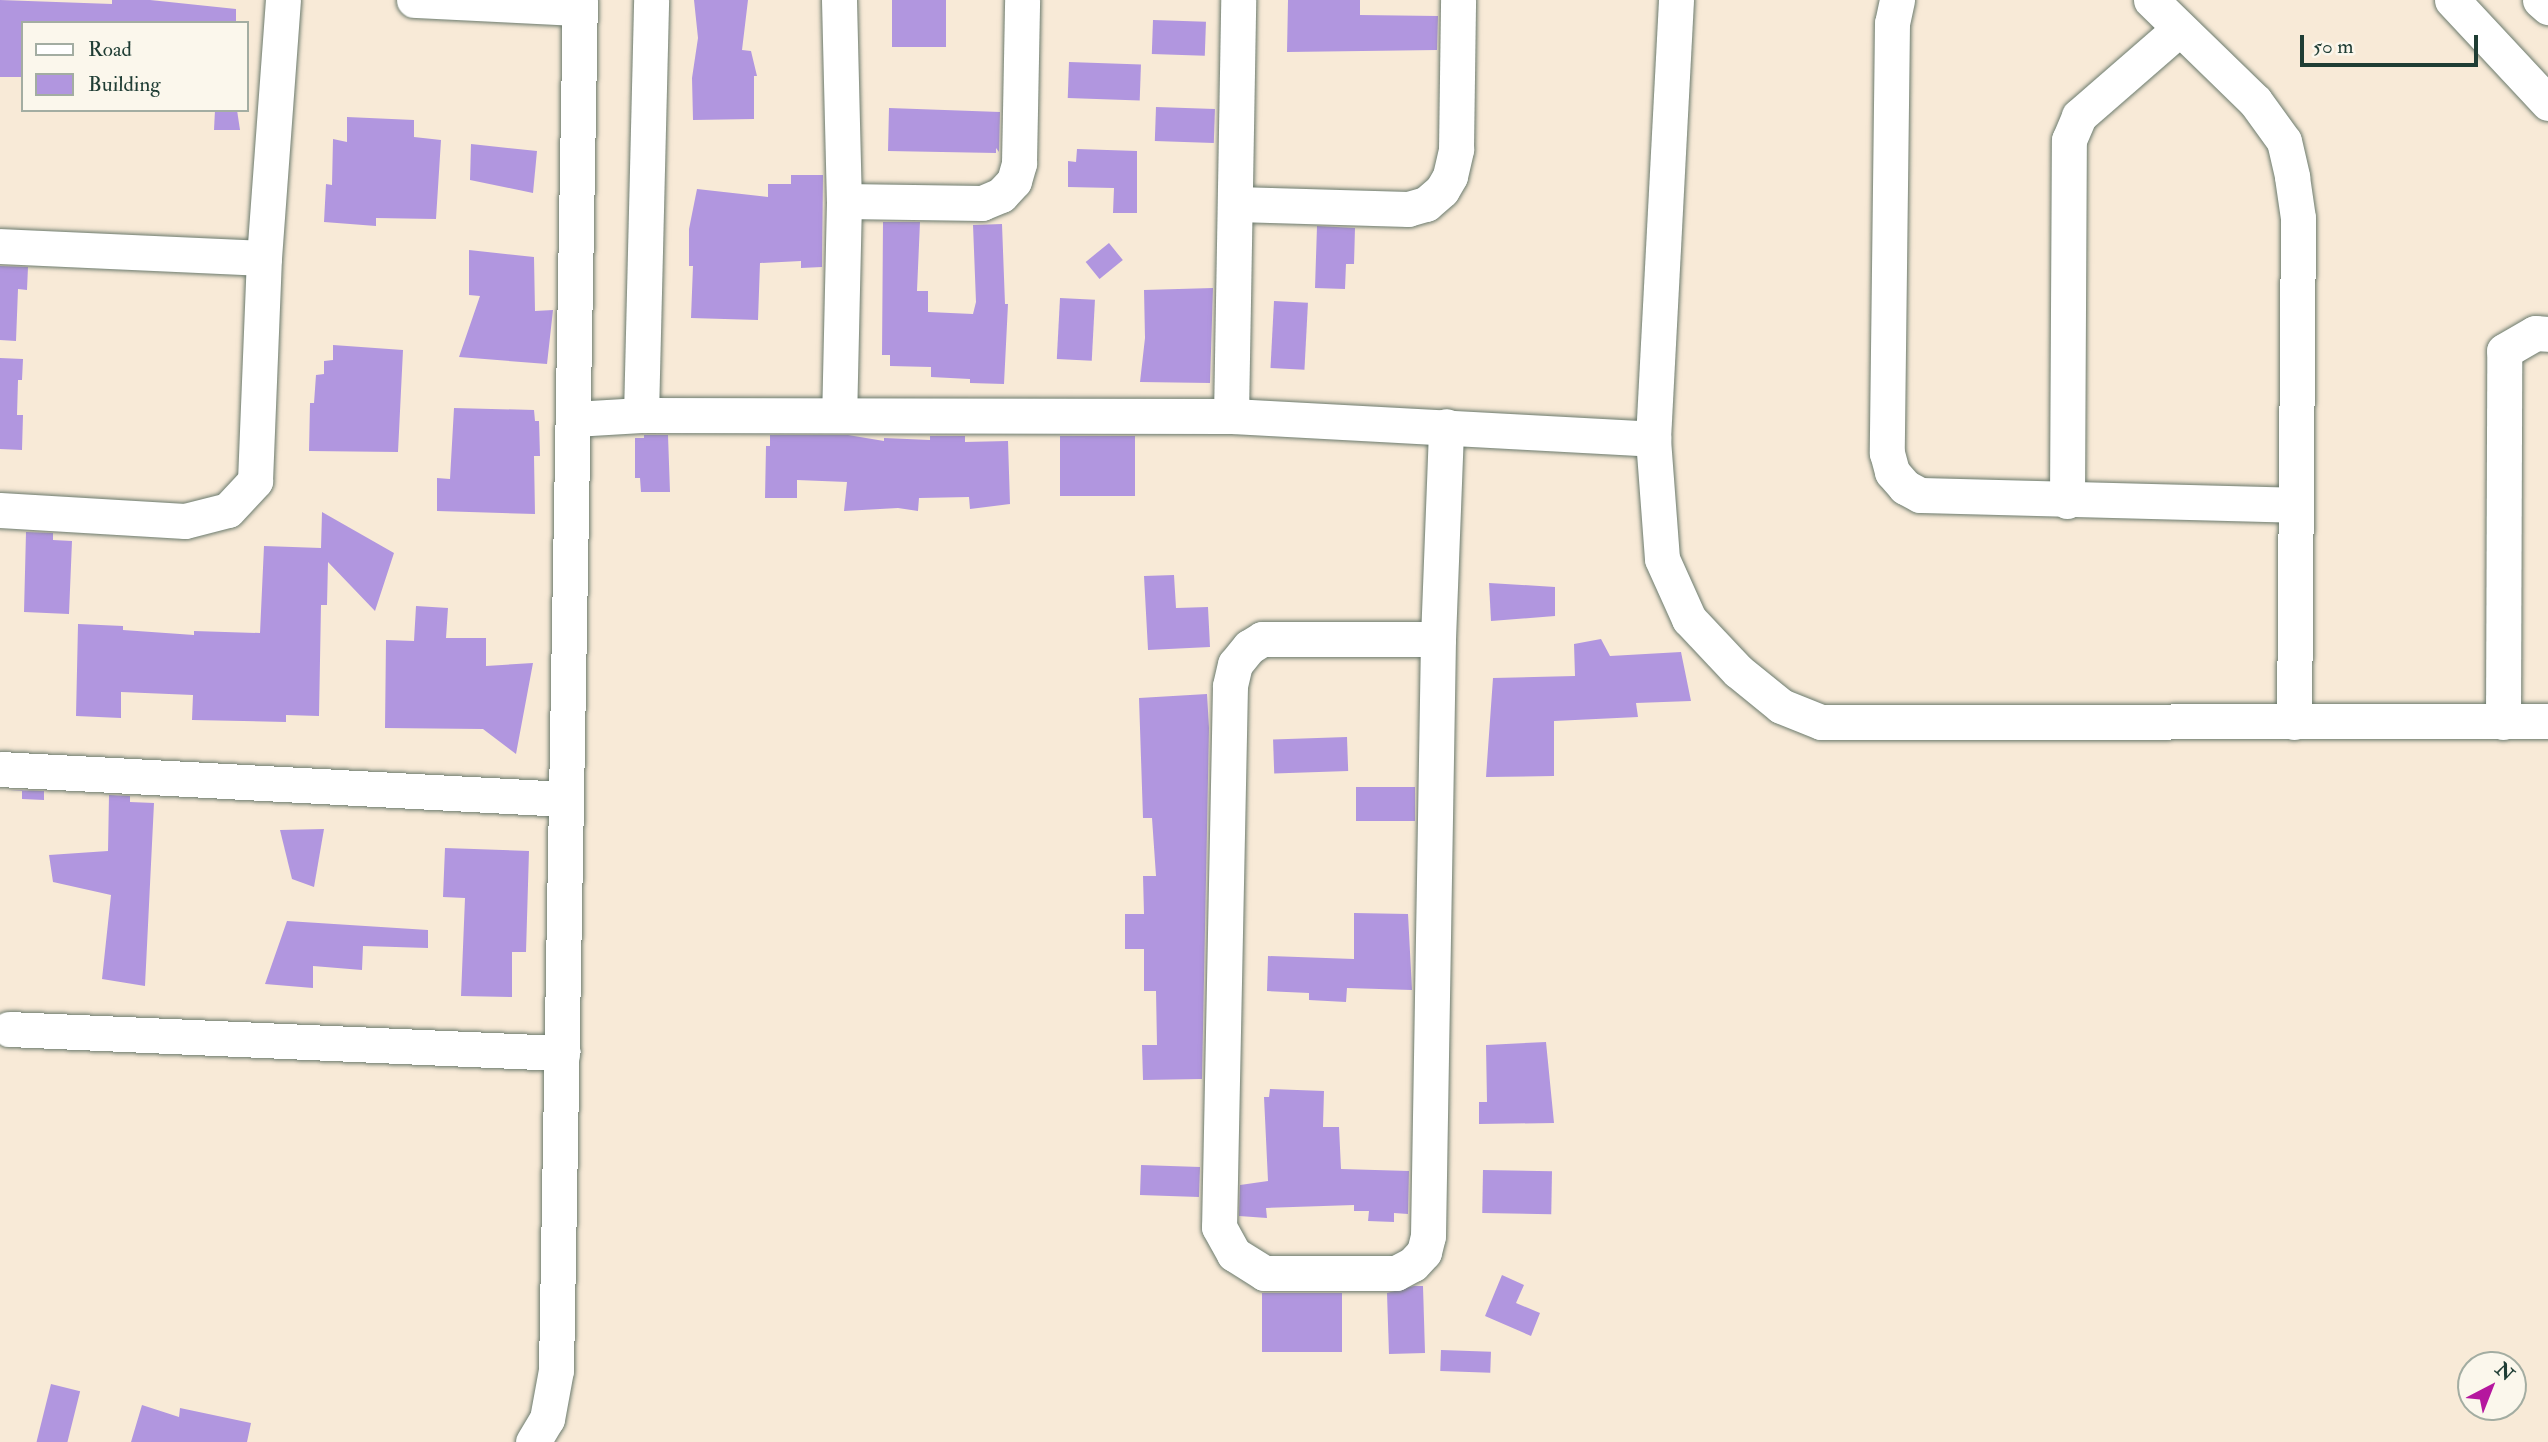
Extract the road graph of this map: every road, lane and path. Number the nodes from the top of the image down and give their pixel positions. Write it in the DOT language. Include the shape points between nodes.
graph roads {
  1 [pos="283,0"];
  2 [pos="414,0"];
  3 [pos="651,0"];
  4 [pos="839,0"];
  5 [pos="1022,0"];
  6 [pos="1238,0"];
  7 [pos="1458,0"];
  8 [pos="1676,0"];
  9 [pos="1897,0"];
  10 [pos="2151,0"];
  11 [pos="2452,0"];
  12 [pos="2540,0"];
  13 [pos="580,4"];
  14 [pos="2548,7"];
  15 [pos="2179,29"];
  16 [pos="2548,103"];
  17 [pos="844,201"];
  18 [pos="1236,204"];
  19 [pos="0,246"];
  20 [pos="264,258"];
  21 [pos="2548,334"];
  22 [pos="641,415"];
  23 [pos="839,415"];
  24 [pos="1231,416"];
  25 [pos="574,419"];
  26 [pos="1446,426"];
  27 [pos="1653,439"];
  28 [pos="2067,501"];
  29 [pos="2296,505"];
  30 [pos="0,510"];
  31 [pos="1438,639"];
  32 [pos="2294,722"];
  33 [pos="2503,722"];
  34 [pos="2548,722"];
  35 [pos="0,769"];
  36 [pos="564,799"];
  37 [pos="9,1028"];
  38 [pos="562,1053"];
  39 [pos="533,1442"];
  1 -- 20 [label="street"];
  2 -- 13 [label="street"];
  3 -- 22 [label="street"];
  4 -- 17 [label="street"];
  5 -- 17 [label="street" via="1019,163 1014,181 1001,195 982,203"];
  6 -- 18 [label="street"];
  7 -- 18 [label="street" via="1456,149 1442,190 1426,204 1408,209"];
  8 -- 27 [label="street"];
  9 -- 28 [label="street" via="1892,23 1887,453 1892,472 1920,495"];
  10 -- 15 [label="street"];
  11 -- 16 [label="street"];
  12 -- 14 [label="street"];
  13 -- 25 [label="street"];
  15 -- 28 [label="street" via="2079,116 2069,140"];
  15 -- 29 [label="street" via="2255,101 2284,141 2298,218"];
  17 -- 23 [label="street"];
  18 -- 24 [label="street"];
  19 -- 20 [label="street"];
  20 -- 30 [label="street" via="255,481 228,510 185,521"];
  21 -- 33 [label="street" via="2535,333 2504,351"];
  22 -- 23 [label="street"];
  22 -- 25 [label="street"];
  23 -- 24 [label="street"];
  24 -- 26 [label="street"];
  25 -- 36 [label="street"];
  26 -- 27 [label="street"];
  26 -- 31 [label="street"];
  27 -- 32 [label="street" via="1662,559 1689,619 1738,671 1781,706 1821,722"];
  28 -- 29 [label="street"];
  29 -- 32 [label="street"];
  31 -- 31 [label="street" via="1426,1244 1413,1264 1396,1273 1264,1273 1234,1254 1219,1227 1230,686 1235,664 1262,639"];
  32 -- 33 [label="street"];
  33 -- 34 [label="street"];
  35 -- 36 [label="street"];
  36 -- 38 [label="street"];
  37 -- 38 [label="street"];
  38 -- 39 [label="street" via="556,1370 547,1419"];
}
